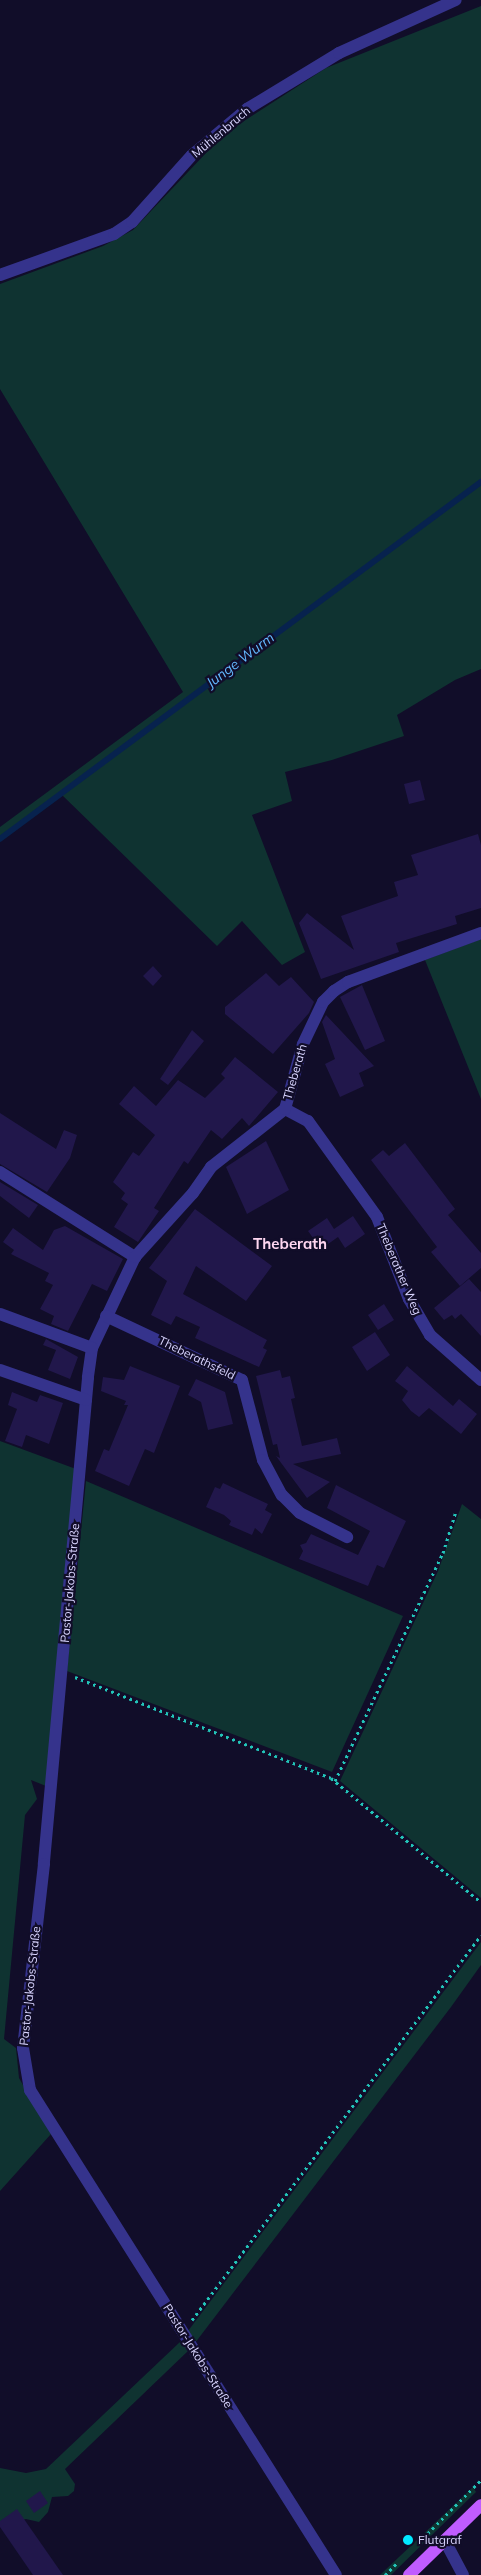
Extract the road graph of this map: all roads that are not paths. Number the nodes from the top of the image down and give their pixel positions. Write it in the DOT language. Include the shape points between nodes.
graph roads {
  1 [pos="456,0"];
  2 [pos="0,275"];
  3 [pos="481,932"];
  4 [pos="285,1109"];
  5 [pos="0,1172"];
  6 [pos="135,1257"];
  7 [pos="0,1314"];
  8 [pos="106,1316"];
  9 [pos="92,1348"];
  10 [pos="0,1370"];
  11 [pos="481,1380"];
  12 [pos="86,1400"];
  13 [pos="347,1537"];
  14 [pos="481,2506"];
  15 [pos="445,2541"];
  16 [pos="336,2575"];
  17 [pos="408,2575"];
  18 [pos="464,2575"];
  1 -- 2 [label="street, Mühlenbruch" via="339,54 247,109 192,155 132,222 114,234"];
  3 -- 4 [label="street, Theberath" via="348,982 334,991 323,1002 303,1044"];
  4 -- 6 [label="street, Theberath" via="211,1167 193,1194"];
  4 -- 11 [label="street, Theberather Weg" via="308,1121 377,1217 409,1299 430,1335"];
  5 -- 6 [label="street"];
  6 -- 8 [label="street, Pastor-Jakobs-Straße"];
  7 -- 9 [label="street"];
  8 -- 9 [label="street, Pastor-Jakobs-Straße"];
  8 -- 13 [label="street, Theberathsfeld" via="242,1380 263,1460 282,1495 300,1513"];
  9 -- 12 [label="street, Pastor-Jakobs-Straße"];
  10 -- 12 [label="street"];
  12 -- 16 [label="street, Pastor-Jakobs-Straße" via="62,1674 23,2048 30,2090"];
  14 -- 15 [label="main road"];
  15 -- 17 [label="main road"];
  15 -- 18 [label="street"];
}
